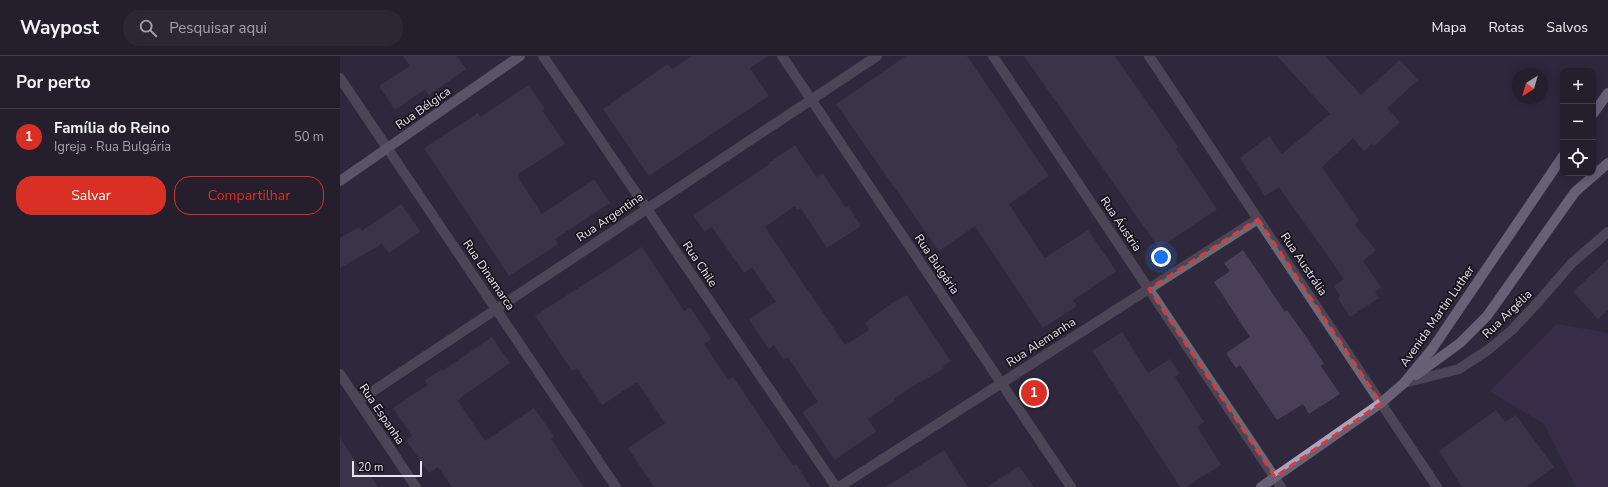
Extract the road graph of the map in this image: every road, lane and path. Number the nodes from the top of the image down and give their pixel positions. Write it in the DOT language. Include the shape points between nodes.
graph roads {
  1 [pos="520,56"];
  2 [pos="543,56"];
  3 [pos="782,56"];
  4 [pos="877,56"];
  5 [pos="993,56"];
  6 [pos="1149,56"];
  7 [pos="340,78"];
  8 [pos="1608,93"];
  9 [pos="812,100"];
  10 [pos="1596,110"];
  11 [pos="387,148"];
  12 [pos="1560,160"];
  13 [pos="1608,163"];
  14 [pos="340,181"];
  15 [pos="646,209"];
  16 [pos="1258,219"];
  17 [pos="1608,232"];
  18 [pos="1149,289"];
  19 [pos="496,309"];
  20 [pos="340,374"];
  21 [pos="1002,383"];
  22 [pos="1404,383"];
  23 [pos="358,401"];
  24 [pos="1381,403"];
  25 [pos="1275,477"];
  26 [pos="416,487"];
  27 [pos="616,487"];
  28 [pos="837,487"];
  29 [pos="1071,487"];
  30 [pos="1261,487"];
  31 [pos="1281,487"];
  32 [pos="1437,487"];
  1 -- 11 [label="main road, Rua Bélgica"];
  2 -- 15 [label="street, Rua Chile"];
  3 -- 9 [label="street, Rua Bulgária"];
  4 -- 9 [label="street, Rua Argentina"];
  5 -- 18 [label="street, Rua Áustria"];
  6 -- 16 [label="street, Rua Austrália"];
  7 -- 11 [label="street, Rua Dinamarca"];
  8 -- 10 [label="main road"];
  9 -- 15 [label="street, Rua Argentina"];
  9 -- 21 [label="street, Rua Bulgária"];
  11 -- 14 [label="main road, Rua Bélgica"];
  11 -- 19 [label="street, Rua Dinamarca"];
  12 -- 22 [label="main road, Avenida Martin Luther" via="1432,349"];
  13 -- 22 [label="main road" via="1575,192 1487,316 1460,342"];
  15 -- 19 [label="street, Rua Argentina"];
  15 -- 28 [label="street, Rua Chile"];
  16 -- 18 [label="street, Rua Alemanha"];
  16 -- 24 [label="street, Rua Austrália"];
  17 -- 22 [label="street, Rua Argélia" via="1572,263 1516,325 1488,350 1459,369"];
  18 -- 21 [label="street, Rua Alemanha"];
  18 -- 25 [label="street, Rua Áustria"];
  19 -- 23 [label="street, Rua Argentina"];
  19 -- 27 [label="street, Rua Dinamarca"];
  20 -- 23 [label="street, Rua Espanha"];
  21 -- 28 [label="street, Rua Alemanha"];
  21 -- 29 [label="street, Rua Bulgária"];
  22 -- 24 [label="main road, Avenida Martin Luther"];
  23 -- 26 [label="street, Rua Espanha"];
  24 -- 25 [label="main road, Avenida Martin Luther"];
  24 -- 32 [label="street, Rua Austrália"];
  25 -- 30 [label="main road, Avenida Martin Luther"];
  25 -- 31 [label="street, Rua Áustria"];
}
